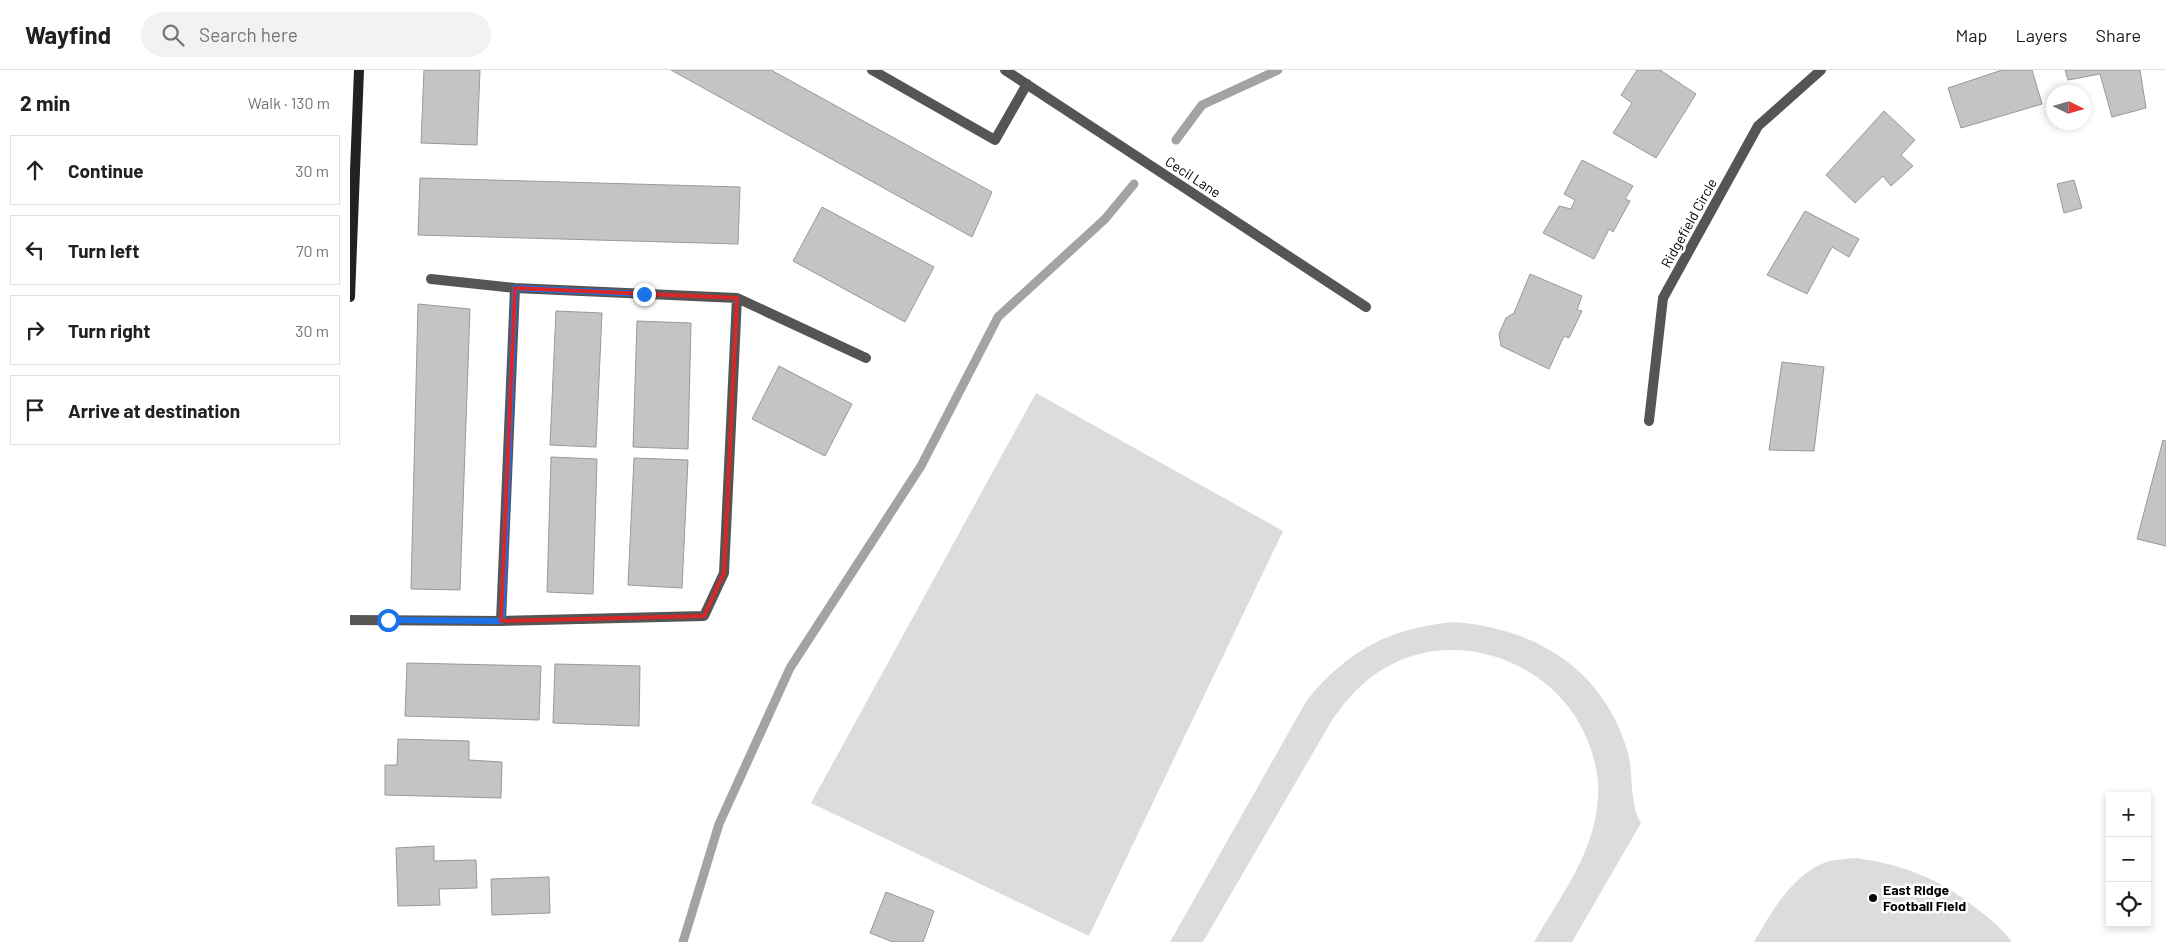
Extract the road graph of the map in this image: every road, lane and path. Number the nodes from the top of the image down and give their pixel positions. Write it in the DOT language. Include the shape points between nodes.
graph roads {
  1 [pos="359,70"];
  2 [pos="872,70"];
  3 [pos="1005,70"];
  4 [pos="1821,70"];
  5 [pos="1027,84"];
  6 [pos="431,279"];
  7 [pos="515,288"];
  8 [pos="350,297"];
  9 [pos="737,298"];
  10 [pos="1366,307"];
  11 [pos="866,358"];
  12 [pos="1648,421"];
  13 [pos="350,620"];
  14 [pos="502,621"];
  1 -- 8 [label="street"];
  2 -- 5 [label="street" via="995,140"];
  3 -- 5 [label="street, Cecil Lane"];
  4 -- 12 [label="street, Ridgefield Circle" via="1758,126 1663,298"];
  5 -- 10 [label="street, Cecil Lane"];
  6 -- 7 [label="street"];
  7 -- 9 [label="street"];
  7 -- 14 [label="street"];
  9 -- 11 [label="street"];
  9 -- 14 [label="street" via="724,573 704,616"];
  13 -- 14 [label="street"];
}
